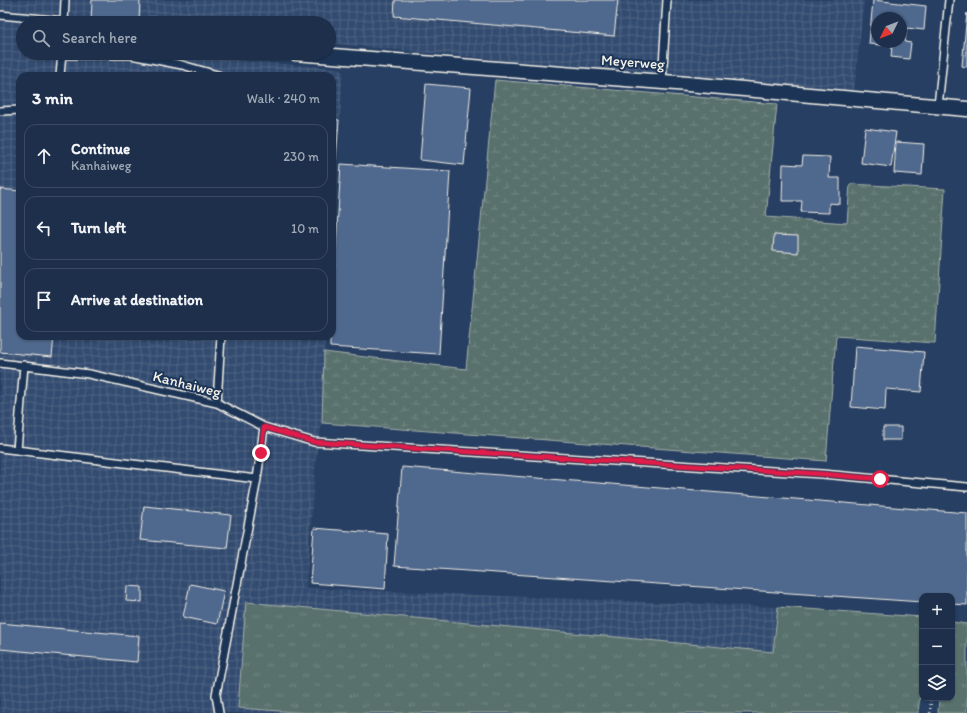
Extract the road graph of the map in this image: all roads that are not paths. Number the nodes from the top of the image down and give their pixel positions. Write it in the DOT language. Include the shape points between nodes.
graph roads {
  1 [pos="65,0"];
  2 [pos="667,0"];
  3 [pos="949,0"];
  4 [pos="0,15"];
  5 [pos="64,16"];
  6 [pos="16,17"];
  7 [pos="336,56"];
  8 [pos="61,60"];
  9 [pos="154,60"];
  10 [pos="60,72"];
  11 [pos="207,72"];
  12 [pos="662,82"];
  13 [pos="938,106"];
  14 [pos="967,109"];
  15 [pos="16,110"];
  16 [pos="0,112"];
  17 [pos="221,340"];
  18 [pos="0,363"];
  19 [pos="24,365"];
  20 [pos="217,403"];
  21 [pos="264,427"];
  22 [pos="0,448"];
  23 [pos="17,450"];
  24 [pos="257,479"];
  25 [pos="967,487"];
  26 [pos="219,713"];
  1 -- 5 [label="lane"];
  2 -- 12 [label="lane"];
  3 -- 13 [label="lane"];
  4 -- 6 [label="lane"];
  7 -- 12 [label="street, Meyerweg"];
  8 -- 10 [label="lane"];
  9 -- 11 [label="lane"];
  12 -- 13 [label="street, Meyerweg"];
  13 -- 14 [label="street, Meyerweg"];
  15 -- 16 [label="lane"];
  17 -- 20 [label="lane"];
  18 -- 19 [label="lane, Kanhaiweg"];
  19 -- 20 [label="lane, Kanhaiweg" via="89,374"];
  19 -- 23 [label="lane"];
  20 -- 21 [label="lane, Kanhaiweg"];
  21 -- 24 [label="lane"];
  21 -- 25 [label="lane, Kanhaiweg" via="314,442 822,474"];
  22 -- 23 [label="lane"];
  23 -- 24 [label="lane"];
  24 -- 26 [label="lane" via="216,695"];
}
